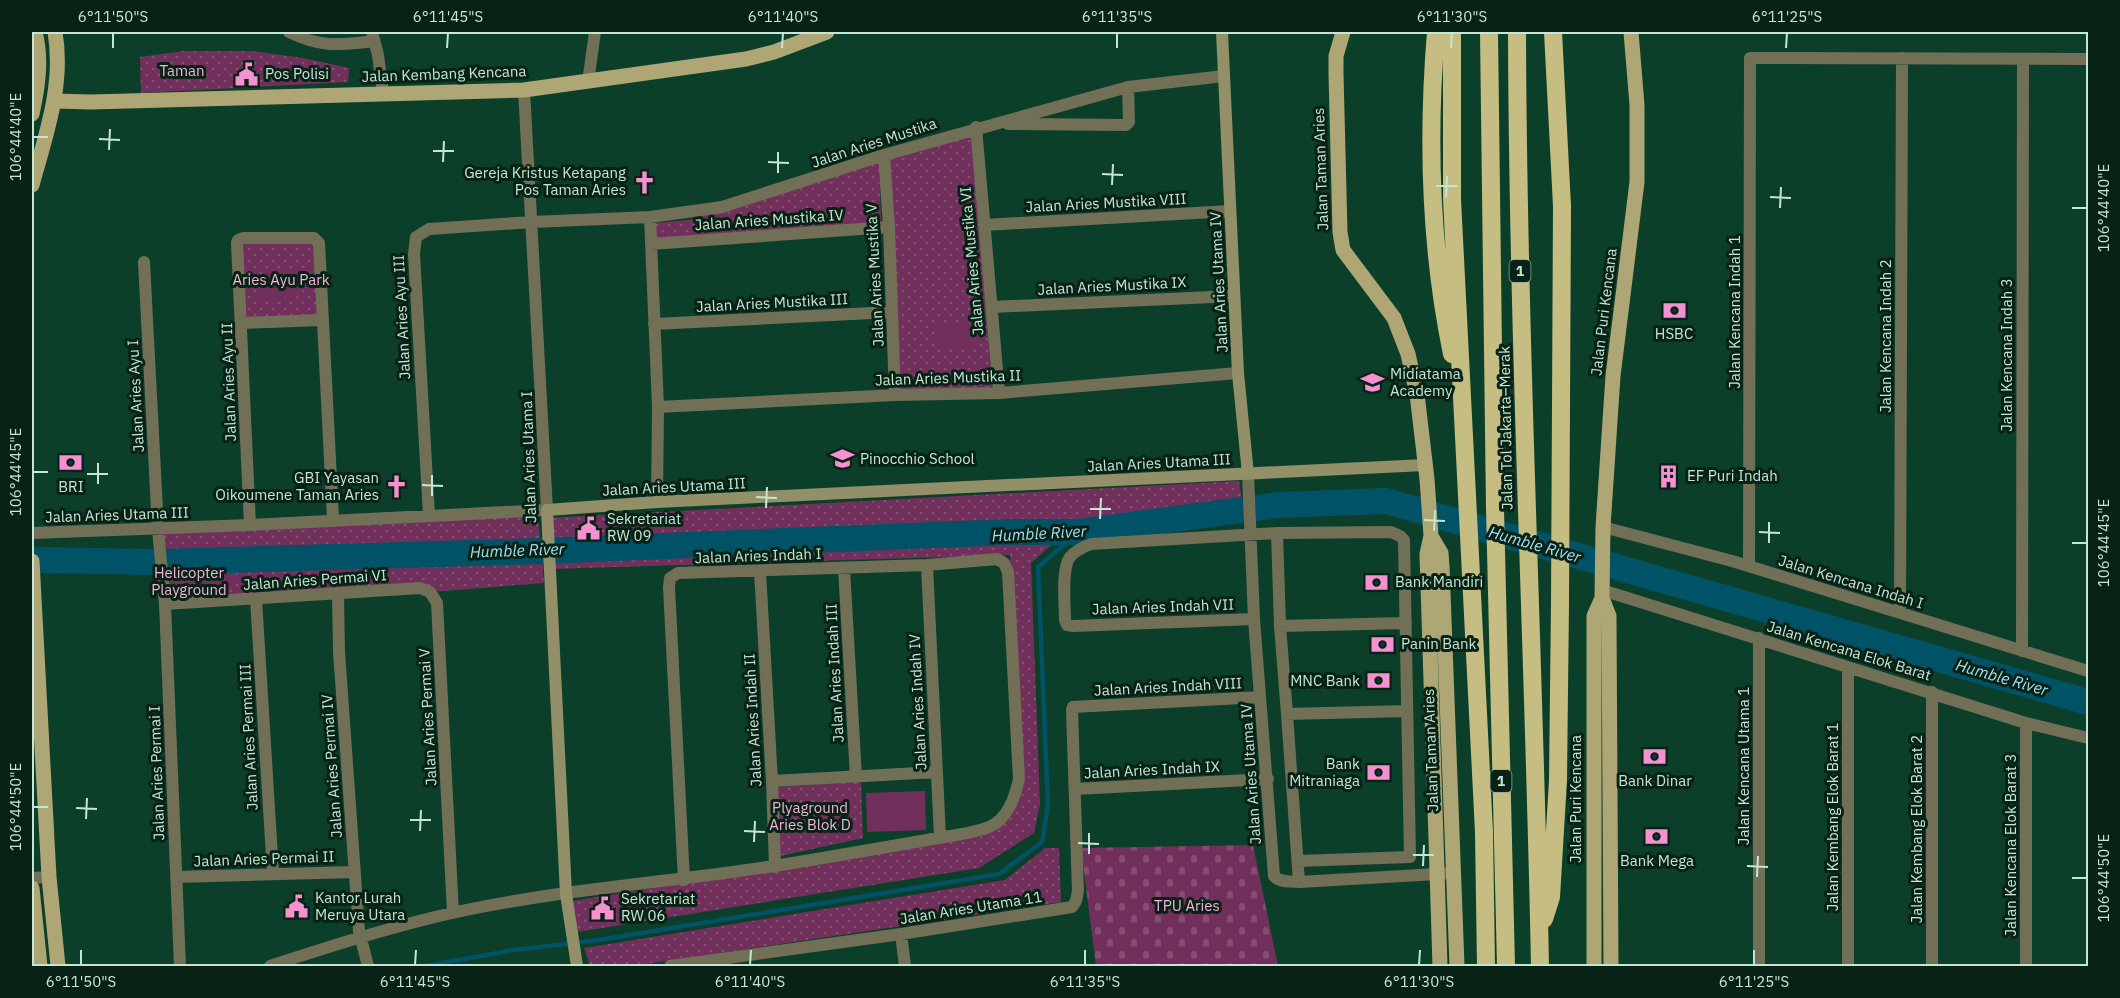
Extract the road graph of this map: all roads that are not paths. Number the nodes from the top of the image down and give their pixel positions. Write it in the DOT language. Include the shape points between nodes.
graph roads {
  1 [pos="34,32"];
  2 [pos="55,32"];
  3 [pos="289,32"];
  4 [pos="595,32"];
  5 [pos="827,32"];
  6 [pos="1222,32"];
  7 [pos="1343,32"];
  8 [pos="1436,32"];
  9 [pos="1452,32"];
  10 [pos="1489,32"];
  11 [pos="1517,32"];
  12 [pos="1553,32"];
  13 [pos="1631,32"];
  14 [pos="373,36"];
  15 [pos="1902,58"];
  16 [pos="2023,58"];
  17 [pos="2088,59"];
  18 [pos="1224,76"];
  19 [pos="588,82"];
  20 [pos="1128,87"];
  21 [pos="524,90"];
  22 [pos="383,94"];
  23 [pos="55,100"];
  24 [pos="32,114"];
  25 [pos="992,124"];
  26 [pos="976,127"];
  27 [pos="884,154"];
  28 [pos="32,185"];
  29 [pos="1230,211"];
  30 [pos="650,217"];
  31 [pos="532,222"];
  32 [pos="984,225"];
  33 [pos="889,227"];
  34 [pos="651,244"];
  35 [pos="144,262"];
  36 [pos="1234,296"];
  37 [pos="992,307"];
  38 [pos="892,312"];
  39 [pos="323,320"];
  40 [pos="242,323"];
  41 [pos="654,324"];
  42 [pos="1238,373"];
  43 [pos="999,393"];
  44 [pos="895,395"];
  45 [pos="658,407"];
  46 [pos="1463,412"];
  47 [pos="1426,472"];
  48 [pos="1248,478"];
  49 [pos="657,502"];
  50 [pos="547,510"];
  51 [pos="429,515"];
  52 [pos="333,519"];
  53 [pos="250,525"];
  54 [pos="1250,528"];
  55 [pos="158,529"];
  56 [pos="1430,531"];
  57 [pos="32,533"];
  58 [pos="1277,533"];
  59 [pos="1603,533"];
  60 [pos="159,543"];
  61 [pos="927,564"];
  62 [pos="1749,566"];
  63 [pos="844,568"];
  64 [pos="32,569"];
  65 [pos="760,571"];
  66 [pos="1602,590"];
  67 [pos="430,592"];
  68 [pos="338,593"];
  69 [pos="256,599"];
  70 [pos="165,604"];
  71 [pos="1900,613"];
  72 [pos="1254,619"];
  73 [pos="1406,623"];
  74 [pos="1280,626"];
  75 [pos="1759,638"];
  76 [pos="2022,651"];
  77 [pos="1848,668"];
  78 [pos="2088,671"];
  79 [pos="1932,692"];
  80 [pos="1260,697"];
  81 [pos="1077,706"];
  82 [pos="1407,711"];
  83 [pos="1287,714"];
  84 [pos="2026,723"];
  85 [pos="2088,738"];
  86 [pos="937,772"];
  87 [pos="856,777"];
  88 [pos="1268,779"];
  89 [pos="772,782"];
  90 [pos="1075,789"];
  91 [pos="940,837"];
  92 [pos="1410,857"];
  93 [pos="1298,861"];
  94 [pos="775,867"];
  95 [pos="354,872"];
  96 [pos="273,873"];
  97 [pos="1437,873"];
  98 [pos="1454,873"];
  99 [pos="1411,875"];
  100 [pos="49,877"];
  101 [pos="176,877"];
  102 [pos="32,878"];
  103 [pos="684,880"];
  104 [pos="1299,882"];
  105 [pos="32,888"];
  106 [pos="566,894"];
  107 [pos="51,906"];
  108 [pos="33,908"];
  109 [pos="453,913"];
  110 [pos="901,934"];
  111 [pos="34,935"];
  112 [pos="1539,936"];
  113 [pos="362,940"];
  114 [pos="576,962"];
  115 [pos="692,965"];
  116 [pos="40,966"];
  117 [pos="58,966"];
  118 [pos="180,966"];
  119 [pos="270,966"];
  120 [pos="368,966"];
  121 [pos="670,966"];
  122 [pos="905,966"];
  123 [pos="1440,966"];
  124 [pos="1457,966"];
  125 [pos="1486,966"];
  126 [pos="1506,966"];
  127 [pos="1540,966"];
  128 [pos="1594,966"];
  129 [pos="1611,966"];
  130 [pos="1759,966"];
  131 [pos="1848,966"];
  132 [pos="1932,966"];
  133 [pos="2026,966"];
  1 -- 24 [label="main road" via="38,89"];
  2 -- 23 [label="main road" via="59,67"];
  3 -- 14 [label="street" via="336,45"];
  4 -- 19 [label="street"];
  5 -- 19 [label="main road, Jalan Kembang Kencana" via="746,59"];
  6 -- 18 [label="street, Jalan Aries Utama IV"];
  7 -- 47 [label="main road, Jalan Taman Aries" via="1336,56 1341,241 1343,250 1394,318 1408,354"];
  8 -- 46 [label="highway" via="1431,110 1432,214 1443,312"];
  9 -- 46 [label="highway" via="1452,200"];
  10 -- 126 [label="highway, Jalan Tol Jakarta–Merak / 1"];
  11 -- 112 [label="highway, Jalan Tol Jakarta–Merak / 1"];
  12 -- 112 [label="highway" via="1562,206 1558,780 1551,897"];
  13 -- 59 [label="main road, Jalan Puri Kencana" via="1637,105 1637,182 1613,376"];
  14 -- 22 [label="street"];
  15 -- 16 [label="street"];
  15 -- 62 [label="street, Jalan Kencana Indah 1" via="1750,58"];
  15 -- 71 [label="street, Jalan Kencana Indah 2"];
  16 -- 17 [label="street"];
  16 -- 76 [label="street, Jalan Kencana Indah 3"];
  18 -- 20 [label="street, Jalan Aries Mustika"];
  18 -- 29 [label="street, Jalan Aries Utama IV"];
  19 -- 21 [label="main road, Jalan Kembang Kencana"];
  20 -- 25 [label="street, Jalan Aries Mustika"];
  20 -- 25 [label="street" via="1130,122 1126,125"];
  21 -- 22 [label="main road, Jalan Kembang Kencana"];
  21 -- 31 [label="street, Jalan Aries Utama I"];
  22 -- 23 [label="main road, Jalan Kembang Kencana"];
  23 -- 28 [label="main road"];
  25 -- 26 [label="street, Jalan Aries Mustika"];
  26 -- 27 [label="street, Jalan Aries Mustika"];
  26 -- 32 [label="street, Jalan Aries Mustika VI"];
  27 -- 30 [label="street, Jalan Aries Mustika" via="738,203"];
  27 -- 33 [label="street, Jalan Aries Mustika V"];
  29 -- 32 [label="street, Jalan Aries Mustika VIII"];
  29 -- 36 [label="street, Jalan Aries Utama IV"];
  30 -- 31 [label="street, Jalan Aries Mustika"];
  30 -- 34 [label="street"];
  31 -- 50 [label="street, Jalan Aries Utama I"];
  31 -- 51 [label="street, Jalan Aries Ayu III" via="429,229 416,237"];
  32 -- 37 [label="street, Jalan Aries Mustika VI"];
  33 -- 34 [label="street, Jalan Aries Mustika IV"];
  33 -- 38 [label="street, Jalan Aries Mustika V"];
  34 -- 41 [label="street"];
  35 -- 55 [label="street, Jalan Aries Ayu I"];
  36 -- 37 [label="street, Jalan Aries Mustika IX"];
  36 -- 42 [label="street, Jalan Aries Utama IV"];
  37 -- 43 [label="street, Jalan Aries Mustika VI"];
  38 -- 41 [label="street, Jalan Aries Mustika III"];
  38 -- 44 [label="street, Jalan Aries Mustika V"];
  39 -- 40 [label="street"];
  39 -- 40 [label="street, Jalan Aries Ayu II" via="317,239 240,239 237,247"];
  39 -- 52 [label="street"];
  40 -- 53 [label="street, Jalan Aries Ayu II"];
  41 -- 45 [label="street"];
  42 -- 43 [label="street, Jalan Aries Mustika II"];
  42 -- 48 [label="street, Jalan Aries Utama IV"];
  43 -- 44 [label="street, Jalan Aries Mustika II"];
  44 -- 45 [label="street, Jalan Aries Mustika II"];
  45 -- 49 [label="street"];
  46 -- 125 [label="highway" via="1484,832"];
  47 -- 48 [label="street, Jalan Aries Utama III"];
  47 -- 56 [label="main road, Jalan Taman Aries"];
  48 -- 49 [label="street, Jalan Aries Utama III"];
  48 -- 54 [label="street, Jalan Aries Utama IV"];
  49 -- 50 [label="street, Jalan Aries Utama III"];
  50 -- 51 [label="street, Jalan Aries Utama III"];
  50 -- 106 [label="street, Jalan Aries Utama I"];
  51 -- 52 [label="street, Jalan Aries Utama III"];
  52 -- 53 [label="street, Jalan Aries Utama III"];
  53 -- 55 [label="street, Jalan Aries Utama III"];
  54 -- 58 [label="street"];
  54 -- 72 [label="street, Jalan Aries Utama IV"];
  54 -- 72 [label="street, Jalan Aries Indah VII" via="1091,544 1076,551 1068,559 1066,569 1065,620 1073,626"];
  55 -- 57 [label="street, Jalan Aries Utama III"];
  55 -- 60 [label="street, Jalan Aries Ayu I"];
  56 -- 97 [label="main road, Jalan Taman Aries" via="1427,555"];
  56 -- 98 [label="main road, Jalan Taman Aries" via="1441,553 1442,566"];
  58 -- 73 [label="street" via="1391,532 1400,536 1404,540"];
  58 -- 74 [label="street"];
  59 -- 62 [label="street, Jalan Kencana Indah I"];
  59 -- 66 [label="main road, Jalan Puri Kencana"];
  60 -- 70 [label="street, Jalan Aries Permai I"];
  61 -- 63 [label="street, Jalan Aries Indah I"];
  61 -- 86 [label="street, Jalan Aries Indah IV"];
  61 -- 91 [label="street, Jalan Aries Indah I" via="997,558 1008,572 1019,779 1015,798 1006,813 990,826"];
  62 -- 71 [label="street, Jalan Kencana Indah I"];
  63 -- 65 [label="street, Jalan Aries Indah I"];
  63 -- 87 [label="street, Jalan Aries Indah III"];
  64 -- 100 [label="main road"];
  65 -- 89 [label="street, Jalan Aries Indah II"];
  65 -- 103 [label="street, Jalan Aries Indah I" via="678,573 670,578"];
  66 -- 75 [label="street, Jalan Kencana Elok Barat"];
  66 -- 128 [label="main road, Jalan Puri Kencana" via="1594,616"];
  66 -- 129 [label="main road, Jalan Puri Kencana" via="1610,616"];
  67 -- 68 [label="street, Jalan Aries Permai VI" via="420,588"];
  67 -- 109 [label="street, Jalan Aries Permai V" via="436,603"];
  68 -- 69 [label="street, Jalan Aries Permai VI"];
  68 -- 95 [label="street, Jalan Aries Permai IV"];
  69 -- 70 [label="street, Jalan Aries Permai VI"];
  69 -- 96 [label="street, Jalan Aries Permai III"];
  70 -- 101 [label="street, Jalan Aries Permai I"];
  71 -- 76 [label="street, Jalan Kencana Indah I"];
  72 -- 80 [label="street, Jalan Aries Utama IV"];
  73 -- 74 [label="street"];
  73 -- 82 [label="street"];
  74 -- 83 [label="street"];
  75 -- 77 [label="street, Jalan Kencana Elok Barat"];
  75 -- 130 [label="street, Jalan Kencana Utama 1"];
  76 -- 78 [label="street, Jalan Kencana Indah I"];
  77 -- 79 [label="street, Jalan Kencana Elok Barat"];
  77 -- 131 [label="street, Jalan Kembang Elok Barat 1"];
  79 -- 84 [label="street, Jalan Kencana Elok Barat"];
  79 -- 132 [label="street, Jalan Kembang Elok Barat 2"];
  80 -- 81 [label="street, Jalan Aries Indah VIII"];
  80 -- 88 [label="street, Jalan Aries Utama IV"];
  81 -- 90 [label="street, Jalan Aries Utama 11" via="1072,710"];
  82 -- 83 [label="street"];
  82 -- 92 [label="street"];
  83 -- 93 [label="street"];
  84 -- 85 [label="street, Jalan Kencana Elok Barat"];
  84 -- 133 [label="street, Jalan Kencana Elok Barat 3"];
  86 -- 87 [label="street"];
  86 -- 91 [label="street, Jalan Aries Indah IV"];
  87 -- 89 [label="street"];
  88 -- 90 [label="street, Jalan Aries Indah IX"];
  88 -- 104 [label="street, Jalan Aries Utama IV" via="1273,869 1277,879"];
  89 -- 94 [label="street, Jalan Aries Indah II"];
  90 -- 110 [label="street, Jalan Aries Utama 11" via="1078,891 1072,907"];
  91 -- 94 [label="street"];
  92 -- 93 [label="street"];
  92 -- 99 [label="street"];
  93 -- 104 [label="street"];
  94 -- 103 [label="street"];
  95 -- 96 [label="street, Jalan Aries Permai II"];
  95 -- 113 [label="street, Jalan Aries Permai IV"];
  96 -- 101 [label="street, Jalan Aries Permai II"];
  97 -- 98 [label="street"];
  97 -- 99 [label="street"];
  97 -- 123 [label="main road, Jalan Taman Aries"];
  98 -- 124 [label="main road, Jalan Taman Aries"];
  99 -- 104 [label="street"];
  100 -- 102 [label="street"];
  100 -- 107 [label="main road"];
  101 -- 118 [label="street, Jalan Aries Permai I"];
  103 -- 106 [label="street"];
  105 -- 108 [label="main road"];
  106 -- 109 [label="street"];
  106 -- 114 [label="street, Jalan Aries Utama I"];
  107 -- 108 [label="street"];
  107 -- 117 [label="main road"];
  108 -- 111 [label="main road"];
  109 -- 113 [label="street"];
  110 -- 115 [label="street, Jalan Aries Utama 11"];
  110 -- 122 [label="street"];
  111 -- 116 [label="main road"];
  112 -- 127 [label="highway, Jalan Tol Jakarta–Merak / 1"];
  113 -- 119 [label="street"];
  113 -- 120 [label="street, Jalan Aries Permai IV"];
  115 -- 121 [label="street, Jalan Aries Utama 11"];
}
